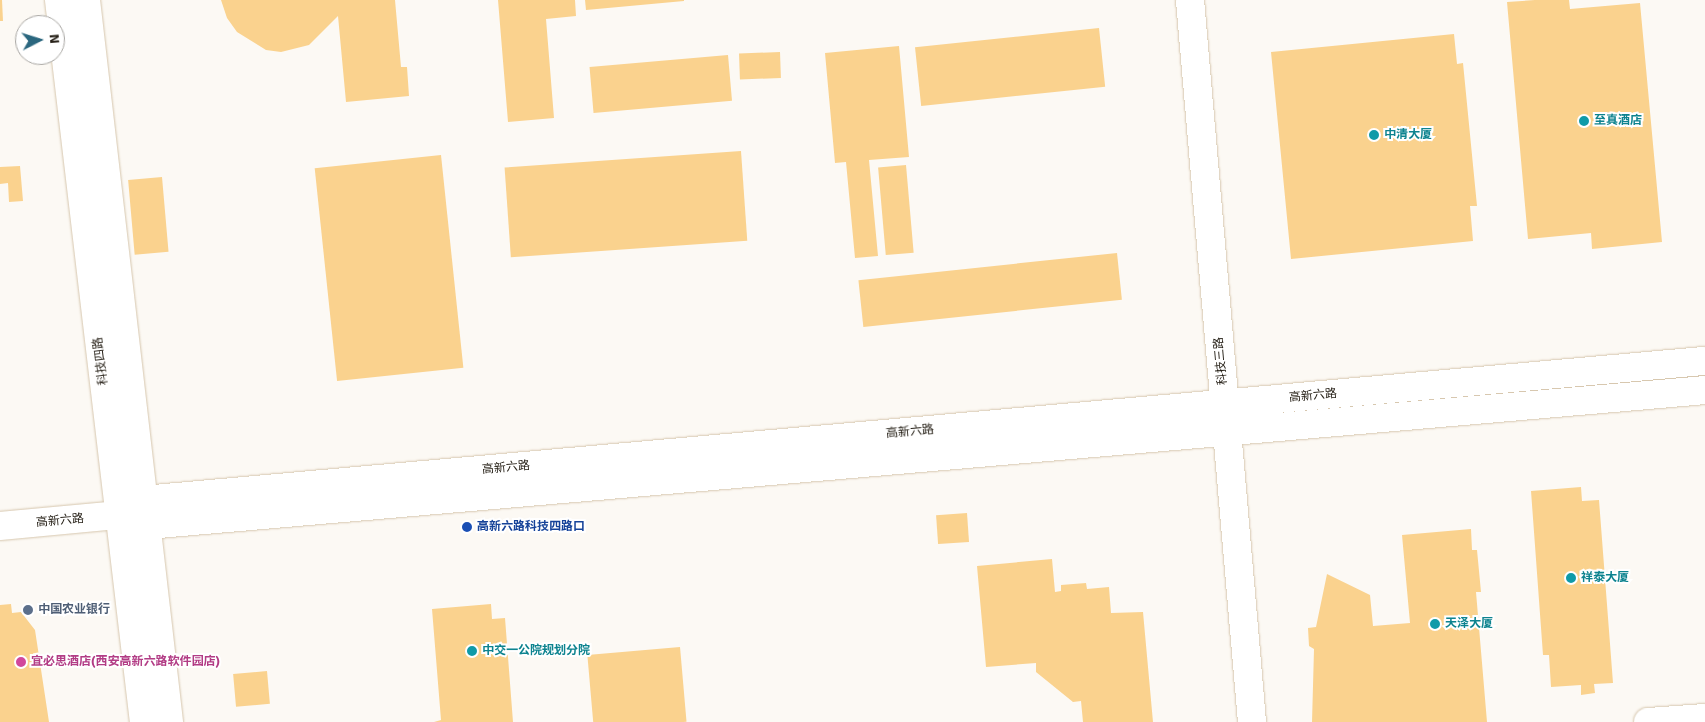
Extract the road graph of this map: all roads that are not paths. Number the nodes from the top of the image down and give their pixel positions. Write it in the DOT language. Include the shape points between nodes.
graph roads {
  1 [pos="59,0"];
  2 [pos="86,0"];
  3 [pos="1190,0"];
  4 [pos="1705,361"];
  5 [pos="1705,390"];
  6 [pos="1225,404"];
  7 [pos="1227,432"];
  8 [pos="145,512"];
  9 [pos="119,515"];
  10 [pos="0,526"];
  11 [pos="1705,718"];
  12 [pos="144,722"];
  13 [pos="169,722"];
  14 [pos="1252,722"];
  15 [pos="1648,722"];
  1 -- 9 [label="street, 科技四路"];
  2 -- 8 [label="street"];
  3 -- 6 [label="street, 科技三路"];
  4 -- 6 [label="street, 高新六路"];
  5 -- 7 [label="street, 高新六路"];
  6 -- 7 [label="street, 科技三路"];
  6 -- 8 [label="street, 高新六路"];
  7 -- 8 [label="street, 高新六路"];
  7 -- 14 [label="street, 科技三路"];
  8 -- 9 [label="street, 高新六路"];
  8 -- 13 [label="street"];
  9 -- 10 [label="street, 高新六路"];
  9 -- 12 [label="street, 科技四路"];
  11 -- 15 [label="street"];
}
